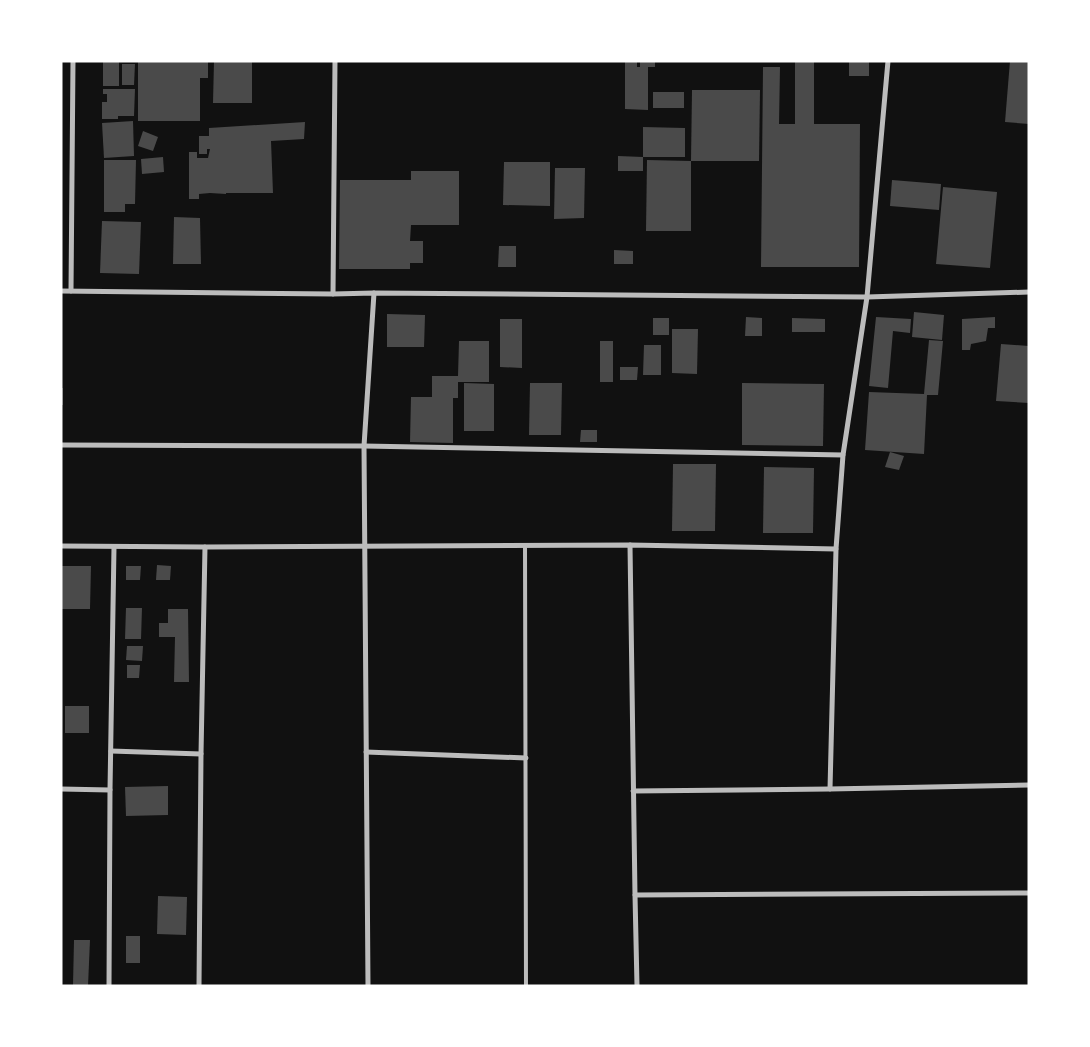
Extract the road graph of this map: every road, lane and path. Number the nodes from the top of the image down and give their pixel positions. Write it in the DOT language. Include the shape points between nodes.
graph roads {
  1 [pos="73,61"];
  2 [pos="335,61"];
  3 [pos="888,61"];
  4 [pos="61,291"];
  5 [pos="71,291"];
  6 [pos="1029,292"];
  7 [pos="374,293"];
  8 [pos="333,294"];
  9 [pos="867,297"];
  10 [pos="61,445"];
  11 [pos="364,446"];
  12 [pos="843,455"];
  13 [pos="525,545"];
  14 [pos="630,545"];
  15 [pos="61,546"];
  16 [pos="365,546"];
  17 [pos="114,547"];
  18 [pos="205,547"];
  19 [pos="836,549"];
  20 [pos="111,751"];
  21 [pos="366,752"];
  22 [pos="201,754"];
  23 [pos="526,758"];
  24 [pos="1029,785"];
  25 [pos="61,789"];
  26 [pos="830,789"];
  27 [pos="110,790"];
  28 [pos="634,791"];
  29 [pos="1029,893"];
  30 [pos="634,895"];
  31 [pos="109,986"];
  32 [pos="199,986"];
  33 [pos="368,986"];
  34 [pos="526,986"];
  35 [pos="637,986"];
  1 -- 5 [label="street"];
  2 -- 8 [label="street"];
  3 -- 9 [label="street"];
  4 -- 5 [label="street"];
  5 -- 8 [label="street"];
  6 -- 9 [label="street"];
  7 -- 8 [label="street"];
  7 -- 9 [label="street"];
  7 -- 11 [label="street"];
  9 -- 12 [label="street"];
  10 -- 11 [label="street"];
  11 -- 12 [label="street"];
  11 -- 16 [label="street"];
  12 -- 19 [label="street"];
  13 -- 14 [label="street"];
  13 -- 16 [label="street"];
  13 -- 23 [label="lane"];
  14 -- 19 [label="street"];
  14 -- 28 [label="street"];
  15 -- 17 [label="street"];
  16 -- 18 [label="street"];
  16 -- 21 [label="street"];
  17 -- 18 [label="street"];
  17 -- 20 [label="street"];
  18 -- 22 [label="street"];
  19 -- 26 [label="street"];
  20 -- 22 [label="street"];
  20 -- 27 [label="street"];
  21 -- 23 [label="street"];
  21 -- 33 [label="street"];
  22 -- 32 [label="street"];
  23 -- 34 [label="lane"];
  24 -- 26 [label="street"];
  25 -- 27 [label="street"];
  26 -- 28 [label="street"];
  27 -- 31 [label="street"];
  28 -- 30 [label="street"];
  29 -- 30 [label="street"];
  30 -- 35 [label="street"];
}
